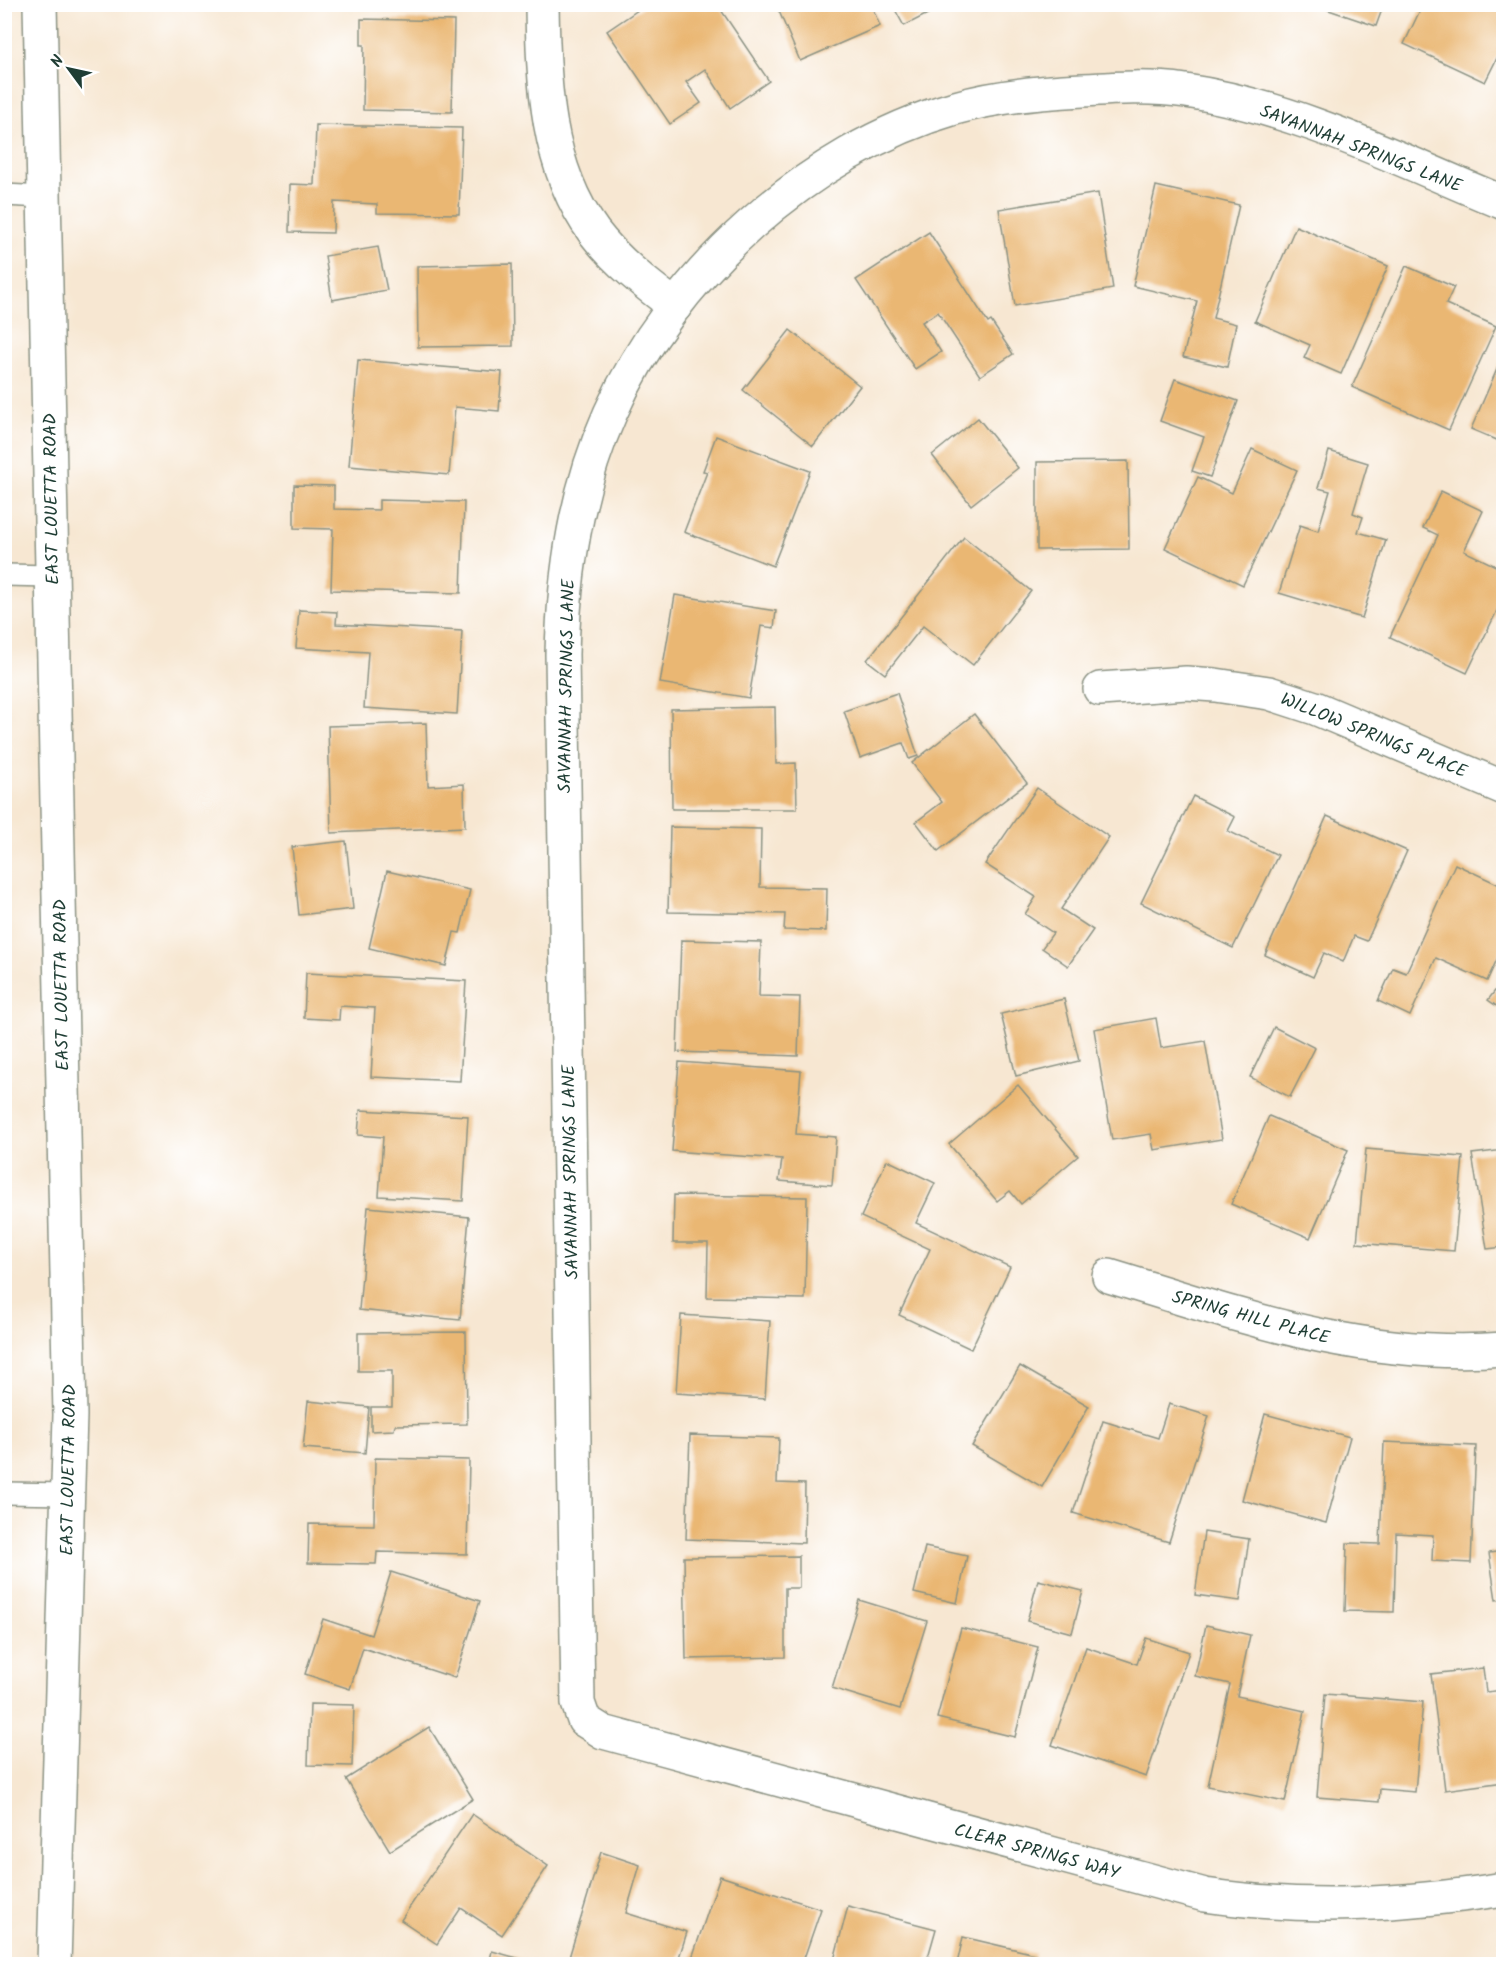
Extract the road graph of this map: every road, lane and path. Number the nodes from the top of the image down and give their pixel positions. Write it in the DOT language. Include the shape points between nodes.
graph roads {
  1 [pos="40,4"];
  2 [pos="542,4"];
  3 [pos="4,195"];
  4 [pos="44,197"];
  5 [pos="1503,203"];
  6 [pos="675,306"];
  7 [pos="4,575"];
  8 [pos="52,576"];
  9 [pos="1100,689"];
  10 [pos="1503,788"];
  11 [pos="1109,1276"];
  12 [pos="1503,1349"];
  13 [pos="4,1493"];
  14 [pos="69,1494"];
  15 [pos="584,1720"];
  16 [pos="1503,1889"];
  17 [pos="54,1965"];
  1 -- 4 [label="street, EAST LOUETTA ROAD"];
  2 -- 6 [label="street" via="548,116 570,187 594,232 632,271"];
  3 -- 4 [label="lane"];
  4 -- 8 [label="street, EAST LOUETTA ROAD"];
  5 -- 6 [label="street, SAVANNAH SPRINGS LANE" via="1319,128 1223,99 1139,87 1031,92 952,109 909,125 837,161 753,222"];
  6 -- 15 [label="street, SAVANNAH SPRINGS LANE" via="631,374 600,437 571,545 563,615 578,1702"];
  7 -- 8 [label="lane"];
  8 -- 14 [label="street, EAST LOUETTA ROAD"];
  9 -- 10 [label="street, WILLOW SPRINGS PLACE" via="1186,683 1269,693 1315,708"];
  11 -- 12 [label="street, SPRING HILL PLACE" via="1320,1338 1410,1350"];
  13 -- 14 [label="lane"];
  14 -- 17 [label="street, EAST LOUETTA ROAD"];
  15 -- 16 [label="street, CLEAR SPRINGS WAY" via="603,1732 1205,1895 1305,1905 1363,1905 1443,1899"];
}
